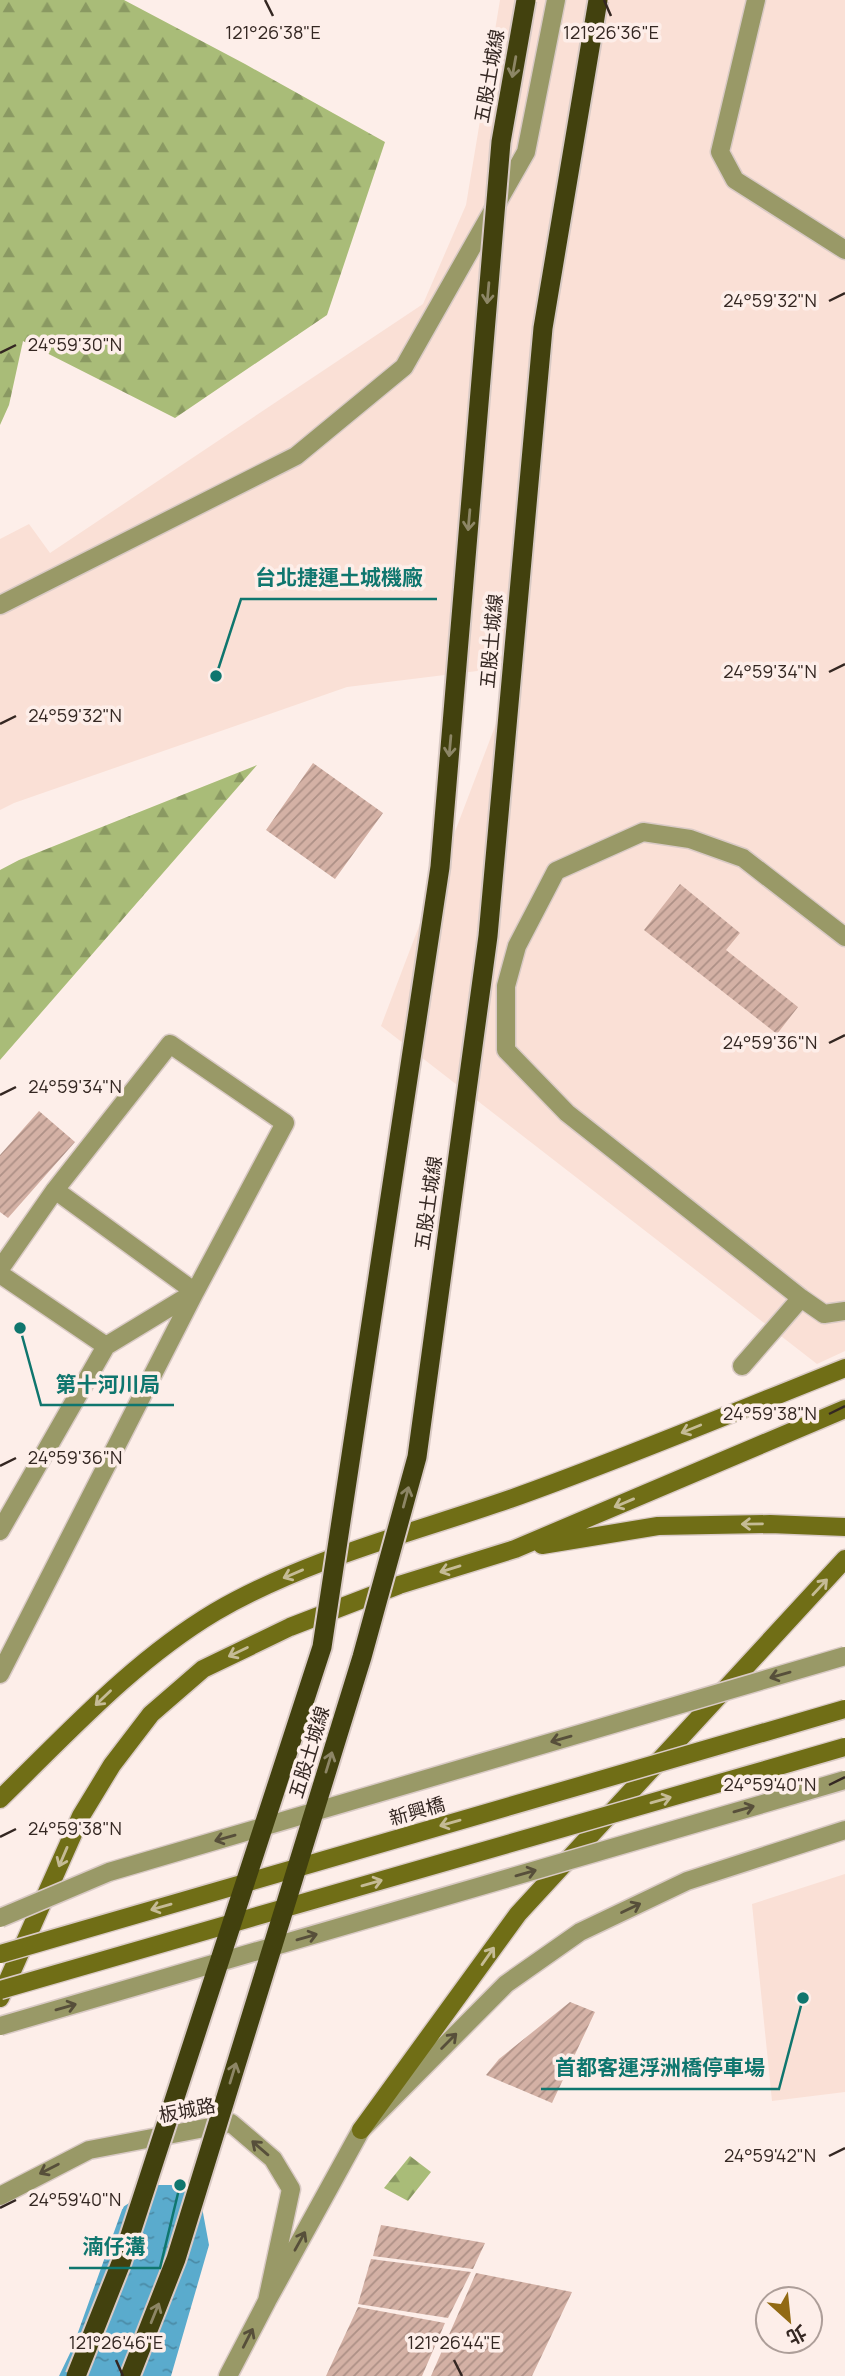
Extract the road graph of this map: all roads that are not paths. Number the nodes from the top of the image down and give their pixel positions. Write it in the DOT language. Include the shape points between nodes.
graph roads {
  1 [pos="526,0"];
  2 [pos="556,0"];
  3 [pos="598,0"];
  4 [pos="756,0"];
  5 [pos="845,250"];
  6 [pos="0,605"];
  7 [pos="845,937"];
  8 [pos="55,1189"];
  9 [pos="0,1271"];
  10 [pos="195,1292"];
  11 [pos="801,1298"];
  12 [pos="845,1311"];
  13 [pos="106,1346"];
  14 [pos="742,1366"];
  15 [pos="845,1368"];
  16 [pos="845,1409"];
  17 [pos="845,1527"];
  18 [pos="0,1531"];
  19 [pos="515,1549"];
  20 [pos="845,1559"];
  21 [pos="845,1656"];
  22 [pos="0,1674"];
  23 [pos="845,1709"];
  24 [pos="845,1747"];
  25 [pos="845,1780"];
  26 [pos="0,1799"];
  27 [pos="845,1830"];
  28 [pos="0,1918"];
  29 [pos="0,1954"];
  30 [pos="0,1990"];
  31 [pos="0,1998"];
  32 [pos="0,2026"];
  33 [pos="361,2130"];
  34 [pos="0,2196"];
  35 [pos="267,2301"];
  36 [pos="76,2376"];
  37 [pos="130,2376"];
  38 [pos="228,2376"];
  1 -- 36 [label="highway, 五股土城線, one-way, bridge" via="501,142 440,867 322,1647 121,2263"];
  2 -- 6 [label="street" via="526,152 404,367 296,456"];
  37 -- 3 [label="highway, 五股土城線, one-way, bridge" via="180,2246 362,1657 417,1457 488,936 543,328"];
  4 -- 5 [label="street" via="720,152 735,180"];
  7 -- 11 [label="street" via="743,859 690,839 643,832 556,871 517,946 506,986 506,1050 567,1112"];
  8 -- 9 [label="street"];
  8 -- 10 [label="street"];
  8 -- 10 [label="street" via="170,1044 285,1123"];
  9 -- 13 [label="street"];
  10 -- 13 [label="street"];
  10 -- 22 [label="street"];
  11 -- 12 [label="street" via="824,1314"];
  11 -- 14 [label="street"];
  13 -- 18 [label="street"];
  15 -- 26 [label="main road, one-way" via="568,1478 324,1562 256,1591 163,1647 114,1687"];
  16 -- 19 [label="main road, one-way"];
  17 -- 19 [label="main road, one-way" via="658,1525"];
  19 -- 31 [label="main road, one-way" via="399,1585 290,1627 203,1669 151,1714 81,1816"];
  33 -- 20 [label="main road, one-way" via="518,1914"];
  21 -- 28 [label="street, one-way, bridge" via="109,1872"];
  23 -- 29 [label="main road, 新興橋, one-way, bridge"];
  30 -- 24 [label="main road, one-way, bridge"];
  32 -- 25 [label="street, one-way, bridge"];
  33 -- 27 [label="street, one-way" via="506,1984 580,1932 687,1881"];
  35 -- 33 [label="street, one-way"];
  35 -- 34 [label="street, 板城路, one-way" via="291,2189 273,2159 231,2123 89,2150"];
  38 -- 35 [label="street, 板城路, one-way"];
}
